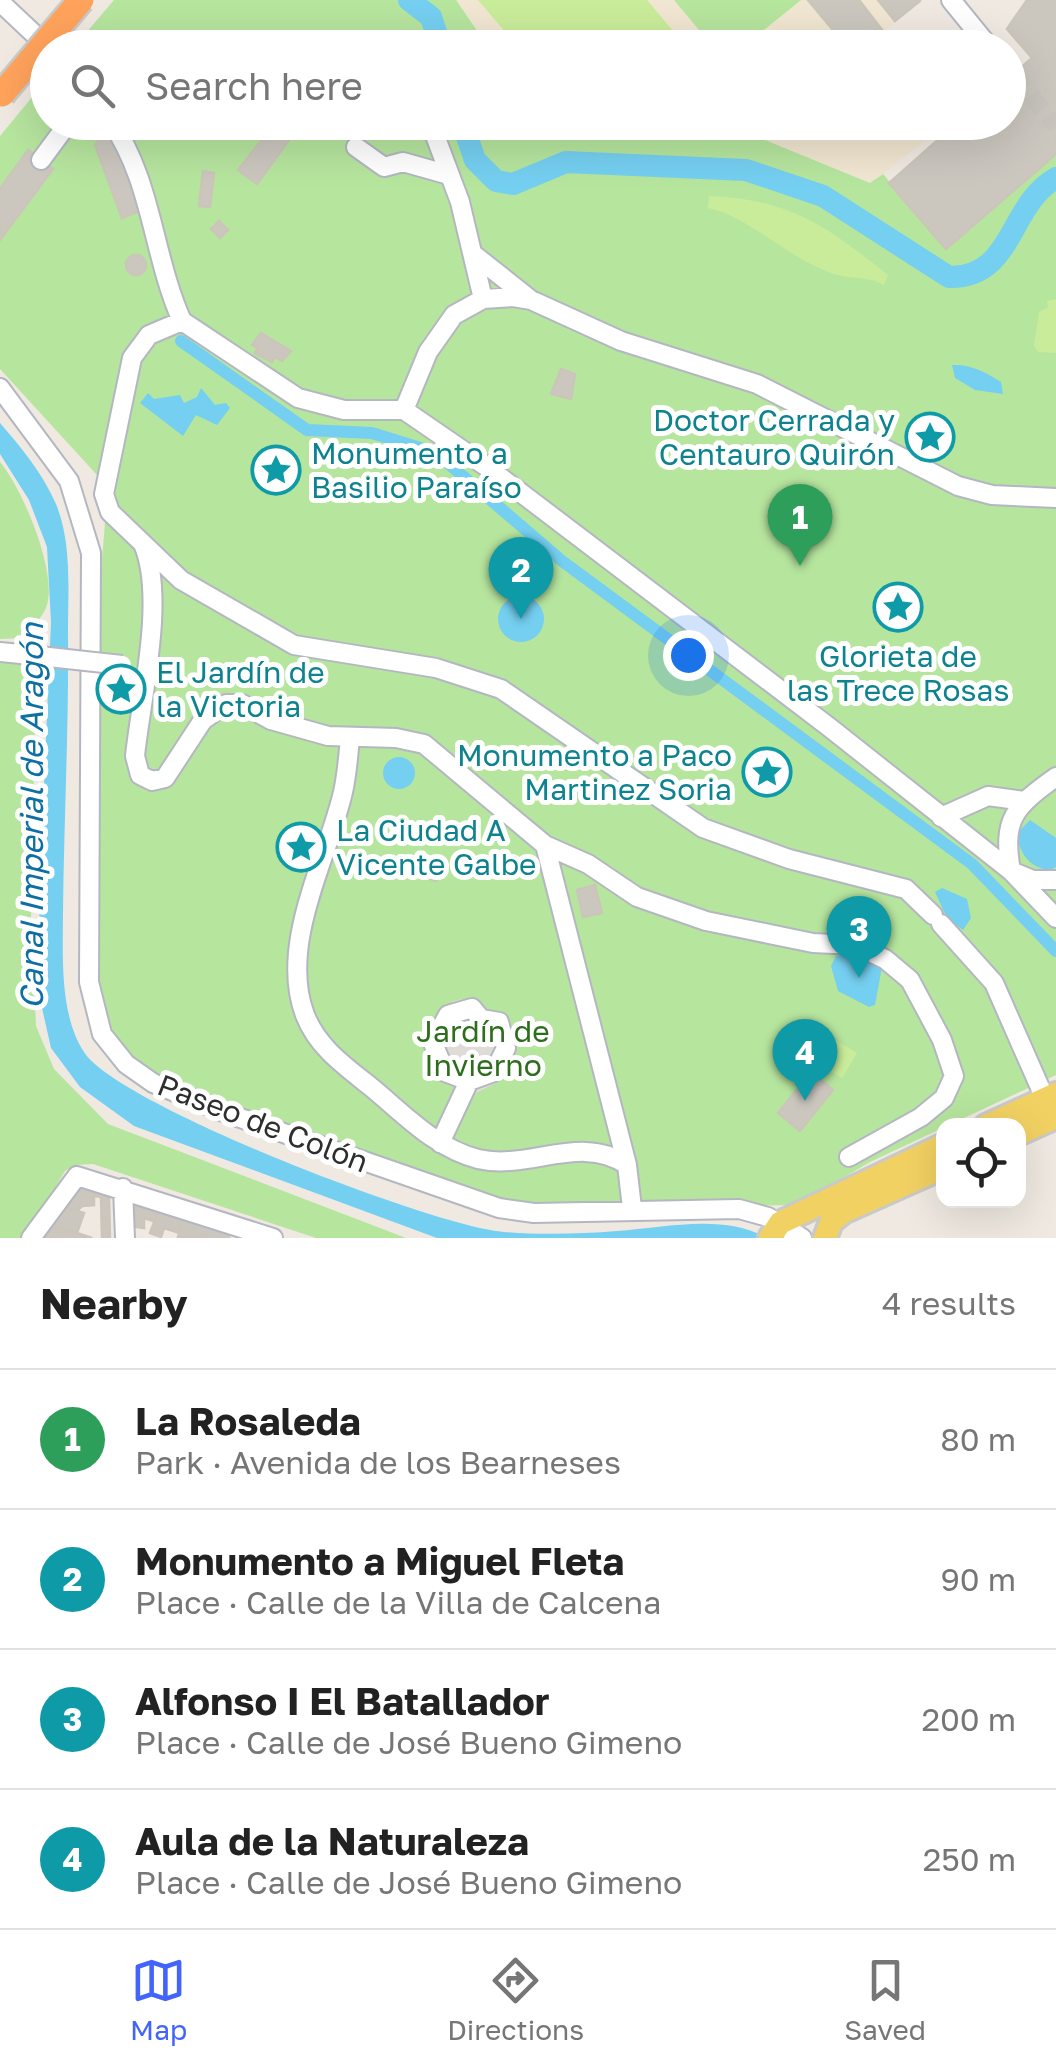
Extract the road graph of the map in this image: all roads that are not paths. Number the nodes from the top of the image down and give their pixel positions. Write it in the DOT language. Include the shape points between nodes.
graph roads {
  1 [pos="59,0"];
  2 [pos="81,0"];
  3 [pos="950,1"];
  4 [pos="2,8"];
  5 [pos="38,30"];
  6 [pos="52,30"];
  7 [pos="975,30"];
  8 [pos="30,32"];
  9 [pos="30,41"];
  10 [pos="30,52"];
  11 [pos="1,82"];
  12 [pos="55,140"];
  13 [pos="121,140"];
  14 [pos="436,140"];
  15 [pos="356,148"];
  16 [pos="40,160"];
  17 [pos="448,175"];
  18 [pos="474,254"];
  19 [pos="483,299"];
  20 [pos="531,300"];
  21 [pos="182,322"];
  22 [pos="0,388"];
  23 [pos="404,410"];
  24 [pos="69,481"];
  25 [pos="104,484"];
  26 [pos="1056,498"];
  27 [pos="110,512"];
  28 [pos="88,536"];
  29 [pos="143,544"];
  30 [pos="180,580"];
  31 [pos="154,602"];
  32 [pos="0,652"];
  33 [pos="144,667"];
  34 [pos="350,738"];
  35 [pos="1056,778"];
  36 [pos="1024,801"];
  37 [pos="941,816"];
  38 [pos="545,845"];
  39 [pos="570,855"];
  40 [pos="551,869"];
  41 [pos="1011,872"];
  42 [pos="1056,880"];
  43 [pos="1056,918"];
  44 [pos="469,1081"];
  45 [pos="1053,1110"];
  46 [pos="1020,1118"];
  47 [pos="1026,1129"];
  48 [pos="440,1143"];
  49 [pos="936,1150"];
  50 [pos="849,1158"];
  51 [pos="627,1165"];
  52 [pos="936,1171"];
  53 [pos="123,1188"];
  54 [pos="632,1208"];
  55 [pos="775,1231"];
  56 [pos="32,1238"];
  57 [pos="125,1238"];
  58 [pos="273,1238"];
  59 [pos="802,1238"];
  60 [pos="825,1238"];
  1 -- 5 [label="highway"];
  2 -- 6 [label="highway, bridge"];
  3 -- 7 [label="street"];
  4 -- 8 [label="street"];
  9 -- 11 [label="highway"];
  10 -- 11 [label="highway, bridge"];
  12 -- 16 [label="street"];
  13 -- 21 [label="street" via="140,173 154,244"];
  14 -- 17 [label="street"];
  15 -- 17 [label="street" via="384,167 403,162"];
  17 -- 18 [label="street"];
  18 -- 19 [label="street"];
  18 -- 20 [label="street"];
  19 -- 20 [label="street"];
  19 -- 23 [label="street" via="444,326"];
  20 -- 26 [label="street" via="621,341 769,389 958,486"];
  21 -- 23 [label="street" via="298,398 344,410"];
  21 -- 25 [label="street" via="149,334 132,358"];
  22 -- 24 [label="street, Paseo de Colón"];
  23 -- 37 [label="street"];
  24 -- 25 [label="street"];
  24 -- 28 [label="street, Paseo de Colón"];
  25 -- 27 [label="street"];
  27 -- 28 [label="street"];
  27 -- 29 [label="street"];
  28 -- 54 [label="street, Paseo de Colón" via="94,663 90,1003 102,1034 126,1064 226,1114 498,1208"];
  29 -- 30 [label="street"];
  29 -- 31 [label="street"];
  30 -- 31 [label="street"];
  30 -- 45 [label="street" via="294,646 436,668 501,689 703,828 906,889 994,983"];
  31 -- 33 [label="street"];
  32 -- 33 [label="street, bridge"];
  33 -- 34 [label="street" via="135,764 146,780 165,778 203,720 226,704 242,704 305,731"];
  34 -- 38 [label="street" via="424,744"];
  34 -- 48 [label="street" via="344,791 307,901 302,1004 339,1064"];
  35 -- 36 [label="street"];
  36 -- 37 [label="street" via="988,796"];
  36 -- 41 [label="street" via="1007,834"];
  37 -- 41 [label="street"];
  38 -- 39 [label="street"];
  38 -- 40 [label="street"];
  39 -- 40 [label="street"];
  39 -- 50 [label="street" via="664,909 814,943 855,945 910,980 942,1040 952,1087 921,1118"];
  40 -- 51 [label="street"];
  41 -- 42 [label="street"];
  41 -- 43 [label="street"];
  44 -- 44 [label="street" via="499,1067 505,1025 481,1019 464,1005 439,1024 434,1049 446,1072"];
  44 -- 48 [label="street"];
  45 -- 46 [label="main road"];
  45 -- 47 [label="main road"];
  48 -- 51 [label="street" via="479,1160 576,1151 610,1154"];
  49 -- 55 [label="main road"];
  51 -- 54 [label="street"];
  52 -- 60 [label="main road" via="843,1212"];
  53 -- 56 [label="street" via="75,1176"];
  53 -- 57 [label="street"];
  53 -- 58 [label="street"];
  54 -- 55 [label="street, Paseo de Colón" via="739,1209"];
  55 -- 59 [label="street, Paseo de Colón"];
}
